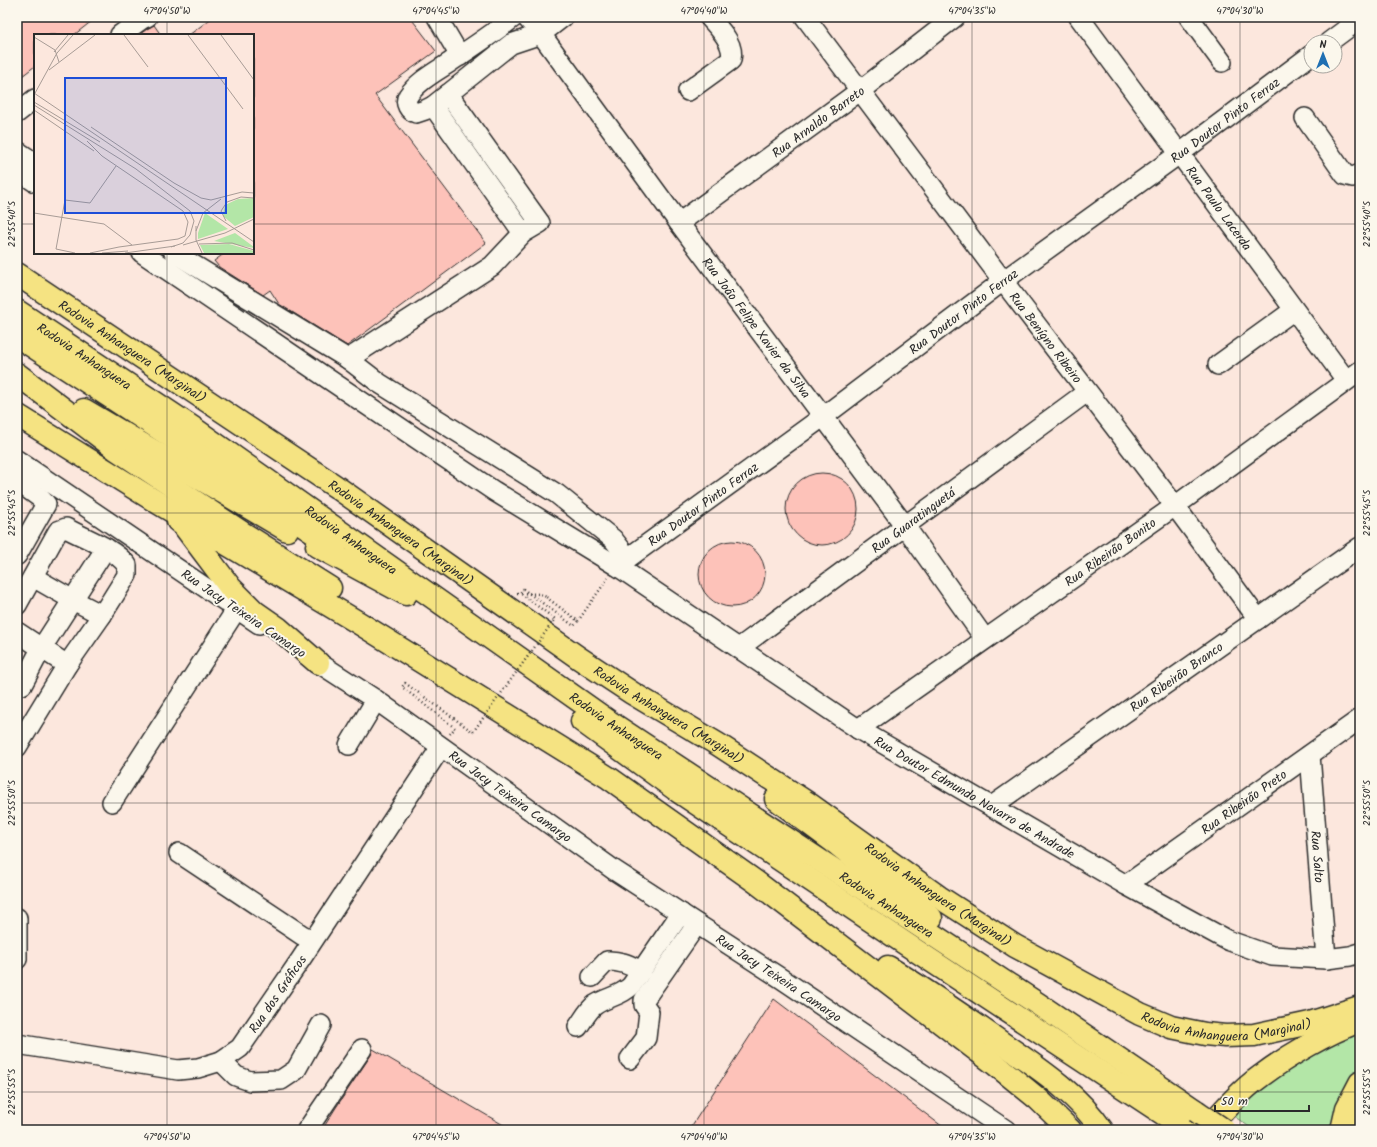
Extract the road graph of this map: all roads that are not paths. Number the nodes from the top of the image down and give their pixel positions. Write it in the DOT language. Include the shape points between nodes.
graph roads {
  1 [pos="147,17"];
  2 [pos="437,17"];
  3 [pos="514,17"];
  4 [pos="526,17"];
  5 [pos="563,17"];
  6 [pos="709,17"];
  7 [pos="805,17"];
  8 [pos="955,17"];
  9 [pos="1079,17"];
  10 [pos="1190,17"];
  11 [pos="1356,22"];
  12 [pos="121,34"];
  13 [pos="541,34"];
  14 [pos="1340,34"];
  15 [pos="460,56"];
  16 [pos="1303,61"];
  17 [pos="1222,62"];
  18 [pos="861,90"];
  19 [pos="688,91"];
  20 [pos="448,94"];
  21 [pos="34,100"];
  22 [pos="433,106"];
  23 [pos="17,113"];
  24 [pos="1305,118"];
  25 [pos="17,151"];
  26 [pos="1179,154"];
  27 [pos="34,162"];
  28 [pos="17,170"];
  29 [pos="1360,174"];
  30 [pos="34,181"];
  31 [pos="679,223"];
  32 [pos="524,233"];
  33 [pos="143,254"];
  34 [pos="175,254"];
  35 [pos="17,274"];
  36 [pos="1003,281"];
  37 [pos="1294,310"];
  38 [pos="17,311"];
  39 [pos="17,336"];
  40 [pos="348,359"];
  41 [pos="1218,365"];
  42 [pos="17,372"];
  43 [pos="1353,376"];
  44 [pos="1087,392"];
  45 [pos="17,415"];
  46 [pos="824,416"];
  47 [pos="17,460"];
  48 [pos="17,481"];
  49 [pos="55,486"];
  50 [pos="155,500"];
  51 [pos="78,502"];
  52 [pos="46,504"];
  53 [pos="1175,506"];
  54 [pos="905,526"];
  55 [pos="66,528"];
  56 [pos="1360,546"];
  57 [pos="106,548"];
  58 [pos="17,555"];
  59 [pos="622,562"];
  60 [pos="33,577"];
  61 [pos="406,594"];
  62 [pos="73,600"];
  63 [pos="17,605"];
  64 [pos="236,610"];
  65 [pos="102,615"];
  66 [pos="1258,619"];
  67 [pos="17,632"];
  68 [pos="985,639"];
  69 [pos="739,648"];
  70 [pos="42,649"];
  71 [pos="318,662"];
  72 [pos="67,665"];
  73 [pos="22,685"];
  74 [pos="632,693"];
  75 [pos="376,700"];
  76 [pos="1360,719"];
  77 [pos="858,729"];
  78 [pos="349,745"];
  79 [pos="17,747"];
  80 [pos="441,747"];
  81 [pos="559,747"];
  82 [pos="1310,755"];
  83 [pos="112,802"];
  84 [pos="992,806"];
  85 [pos="179,853"];
  86 [pos="756,882"];
  87 [pos="1126,885"];
  88 [pos="681,913"];
  89 [pos="17,918"];
  90 [pos="697,924"];
  91 [pos="313,940"];
  92 [pos="1360,953"];
  93 [pos="17,959"];
  94 [pos="1326,959"];
  95 [pos="642,971"];
  96 [pos="592,977"];
  97 [pos="1038,1004"];
  98 [pos="1360,1007"];
  99 [pos="1360,1021"];
  100 [pos="321,1025"];
  101 [pos="578,1027"];
  102 [pos="17,1044"];
  103 [pos="362,1049"];
  104 [pos="630,1060"];
  105 [pos="221,1061"];
  106 [pos="1360,1083"];
  107 [pos="1189,1123"];
  108 [pos="307,1130"];
  109 [pos="1006,1130"];
  110 [pos="1070,1130"];
  111 [pos="1102,1130"];
  112 [pos="1206,1130"];
  113 [pos="1224,1130"];
  114 [pos="1342,1130"];
  1 -- 12 [label="street"];
  2 -- 15 [label="street"];
  3 -- 15 [label="street"];
  4 -- 13 [label="street, Rua João Felipe Xavier da Silva"];
  5 -- 13 [label="street"];
  6 -- 19 [label="street" via="730,44 731,60"];
  7 -- 18 [label="street, Rua Benígno Ribeiro"];
  8 -- 18 [label="street, Rua Arnaldo Barreto"];
  9 -- 26 [label="street, Rua Paulo Lacerda"];
  10 -- 17 [label="street"];
  11 -- 14 [label="street"];
  13 -- 20 [label="street" via="511,44"];
  13 -- 31 [label="street, Rua João Felipe Xavier da Silva"];
  15 -- 22 [label="street" via="415,88 406,100 409,108 416,113"];
  16 -- 26 [label="street, Rua Doutor Pinto Ferraz"];
  18 -- 31 [label="street, Rua Arnaldo Barreto"];
  18 -- 36 [label="street, Rua Benígno Ribeiro"];
  20 -- 22 [label="street"];
  20 -- 32 [label="street" via="540,223"];
  21 -- 23 [label="street"];
  22 -- 32 [label="street"];
  24 -- 29 [label="street" via="1345,175 1353,177"];
  25 -- 27 [label="street"];
  26 -- 36 [label="street, Rua Doutor Pinto Ferraz"];
  26 -- 37 [label="street, Rua Paulo Lacerda"];
  28 -- 30 [label="street"];
  31 -- 46 [label="street, Rua João Felipe Xavier da Silva"];
  32 -- 40 [label="street" via="492,266"];
  33 -- 59 [label="street, Rua Doutor Edmundo Navarro de Andrade" via="494,491"];
  34 -- 40 [label="street"];
  35 -- 74 [label="highway, Rodovia Anhanguera (Marginal)" via="335,486"];
  36 -- 44 [label="street, Rua Benígno Ribeiro"];
  36 -- 46 [label="street, Rua Doutor Pinto Ferraz"];
  37 -- 41 [label="street"];
  37 -- 43 [label="street, Rua Paulo Lacerda"];
  38 -- 97 [label="highway, Rodovia Anhanguera" via="193,428 611,723"];
  39 -- 61 [label="highway, Rodovia Anhanguera"];
  40 -- 59 [label="street" via="379,383 557,494 613,539"];
  42 -- 61 [label="highway" via="270,521"];
  42 -- 81 [label="highway" via="116,449 248,536 468,674"];
  43 -- 53 [label="street, Rua Ribeirão Bonito"];
  44 -- 53 [label="street, Rua Benígno Ribeiro"];
  44 -- 54 [label="street, Rua Guaratinguetá"];
  45 -- 50 [label="highway"];
  46 -- 54 [label="street, Rua João Felipe Xavier da Silva"];
  46 -- 59 [label="street, Rua Doutor Pinto Ferraz"];
  47 -- 49 [label="street, Rua Jacy Teixeira Camargo"];
  48 -- 52 [label="street"];
  49 -- 51 [label="street, Rua Jacy Teixeira Camargo"];
  49 -- 52 [label="street"];
  50 -- 71 [label="highway" via="184,526 235,592 255,612"];
  50 -- 81 [label="highway" via="359,622"];
  51 -- 55 [label="street"];
  51 -- 64 [label="street, Rua Jacy Teixeira Camargo"];
  52 -- 58 [label="street"];
  53 -- 66 [label="street, Rua Benígno Ribeiro"];
  53 -- 68 [label="street, Rua Ribeirão Bonito"];
  54 -- 68 [label="street, Rua João Felipe Xavier da Silva"];
  54 -- 69 [label="street, Rua Guaratinguetá"];
  55 -- 57 [label="street"];
  55 -- 60 [label="street" via="58,531"];
  56 -- 66 [label="street, Rua Ribeirão Branco"];
  57 -- 62 [label="street"];
  57 -- 65 [label="street" via="127,564 128,570"];
  59 -- 69 [label="street, Rua Doutor Edmundo Navarro de Andrade"];
  60 -- 62 [label="street"];
  60 -- 63 [label="street"];
  61 -- 107 [label="highway, Rodovia Anhanguera" via="678,791 906,944"];
  62 -- 65 [label="street"];
  62 -- 70 [label="street"];
  64 -- 71 [label="street, Rua Jacy Teixeira Camargo"];
  64 -- 83 [label="street"];
  65 -- 72 [label="street"];
  66 -- 84 [label="street, Rua Ribeirão Branco"];
  67 -- 70 [label="street"];
  68 -- 77 [label="street, Rua Ribeirão Bonito"];
  69 -- 77 [label="street, Rua Doutor Edmundo Navarro de Andrade"];
  70 -- 72 [label="street"];
  70 -- 73 [label="street"];
  71 -- 75 [label="street, Rua Jacy Teixeira Camargo"];
  72 -- 79 [label="street"];
  74 -- 97 [label="highway" via="838,844"];
  74 -- 98 [label="highway, Rodovia Anhanguera (Marginal)" via="726,749 809,804 939,897 1015,946 1140,1014 1171,1026 1204,1034 1254,1036 1310,1023"];
  75 -- 78 [label="street"];
  75 -- 80 [label="street, Rua Jacy Teixeira Camargo"];
  76 -- 82 [label="street, Rua Ribeirão Preto"];
  77 -- 84 [label="street, Rua Doutor Edmundo Navarro de Andrade"];
  80 -- 88 [label="street, Rua Jacy Teixeira Camargo" via="595,856"];
  80 -- 91 [label="street, Rua dos Gráficos"];
  81 -- 86 [label="highway" via="636,796"];
  82 -- 87 [label="street, Rua Ribeirão Preto"];
  82 -- 94 [label="street, Rua Salto"];
  84 -- 87 [label="street, Rua Doutor Edmundo Navarro de Andrade"];
  85 -- 91 [label="street"];
  86 -- 110 [label="highway" via="1007,1074"];
  86 -- 111 [label="highway" via="954,1009 1034,1065 1085,1107"];
  87 -- 94 [label="street, Rua Doutor Edmundo Navarro de Andrade" via="1227,940 1272,956"];
  88 -- 90 [label="street, Rua Jacy Teixeira Camargo"];
  88 -- 95 [label="street"];
  89 -- 93 [label="street"];
  90 -- 104 [label="street" via="644,1000 649,1012 646,1038"];
  90 -- 109 [label="street, Rua Jacy Teixeira Camargo"];
  91 -- 105 [label="street, Rua dos Gráficos" via="240,1048"];
  92 -- 94 [label="street, Rua Doutor Edmundo Navarro de Andrade"];
  95 -- 96 [label="street" via="612,960 607,961"];
  95 -- 101 [label="street" via="626,991 590,1009"];
  97 -- 107 [label="highway, Rodovia Anhanguera"];
  99 -- 112 [label="highway" via="1306,1048 1260,1076 1225,1108"];
  100 -- 105 [label="street" via="296,1070 280,1080 250,1081 236,1076"];
  102 -- 105 [label="street, Rua dos Gráficos" via="178,1070 198,1068"];
  103 -- 108 [label="street"];
  106 -- 114 [label="highway" via="1347,1108"];
  107 -- 113 [label="highway, Rodovia Anhanguera, bridge"];
}
